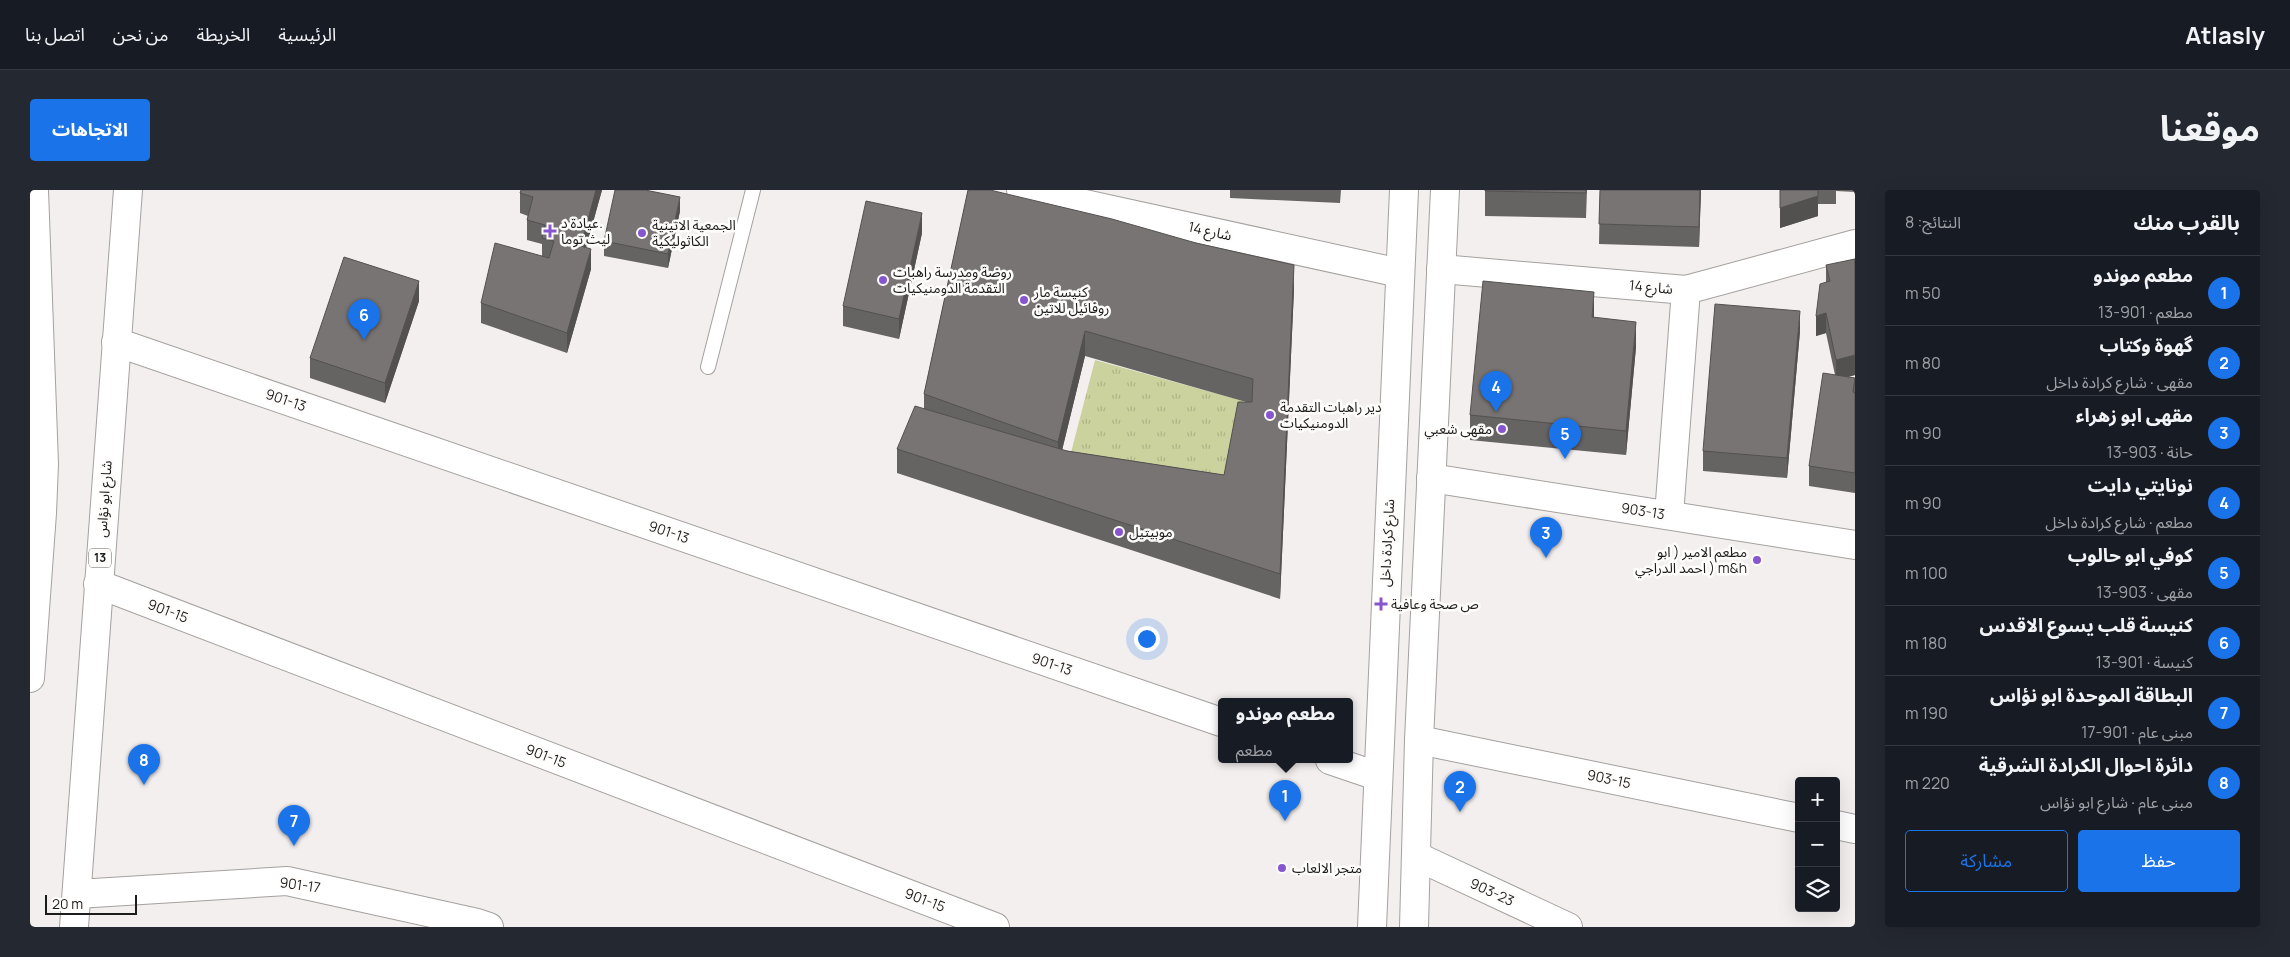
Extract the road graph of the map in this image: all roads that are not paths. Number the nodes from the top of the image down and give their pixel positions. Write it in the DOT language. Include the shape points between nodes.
graph roads {
  1 [pos="34,190"];
  2 [pos="128,190"];
  3 [pos="753,190"];
  4 [pos="1021,190"];
  5 [pos="1404,190"];
  6 [pos="1445,190"];
  7 [pos="1855,244"];
  8 [pos="1441,269"];
  9 [pos="1400,273"];
  10 [pos="1686,290"];
  11 [pos="116,342"];
  12 [pos="708,367"];
  13 [pos="1431,478"];
  14 [pos="1669,516"];
  15 [pos="1855,545"];
  16 [pos="98,584"];
  17 [pos="30,678"];
  18 [pos="1218,721"];
  19 [pos="1419,740"];
  20 [pos="1339,763"];
  21 [pos="1377,776"];
  22 [pos="1795,817"];
  23 [pos="1840,827"];
  24 [pos="1855,829"];
  25 [pos="1416,856"];
  26 [pos="77,894"];
  27 [pos="481,926"];
  28 [pos="74,927"];
  29 [pos="995,927"];
  30 [pos="1372,927"];
  31 [pos="1414,927"];
  32 [pos="1568,927"];
  1 -- 17 [label="street" via="44,464"];
  2 -- 11 [label="street, شارع ابو نؤاس / 13"];
  3 -- 12 [label="lane"];
  4 -- 9 [label="street, شارع 14"];
  5 -- 9 [label="street, شارع كرادة داخل"];
  6 -- 8 [label="street"];
  7 -- 10 [label="street, شارع 14"];
  8 -- 10 [label="street, شارع 14"];
  8 -- 13 [label="street"];
  9 -- 21 [label="street, شارع كرادة داخل"];
  10 -- 14 [label="street"];
  11 -- 16 [label="street, شارع ابو نؤاس / 13"];
  11 -- 18 [label="street, 901-13"];
  13 -- 14 [label="street, 903-13"];
  13 -- 19 [label="street"];
  14 -- 15 [label="street, 903-13"];
  16 -- 26 [label="street, شارع ابو نؤاس / 13"];
  16 -- 29 [label="street, 901-15"];
  19 -- 22 [label="street, 903-15"];
  19 -- 25 [label="street"];
  20 -- 21 [label="street"];
  21 -- 30 [label="street, شارع كرادة داخل"];
  23 -- 24 [label="street"];
  25 -- 31 [label="street"];
  25 -- 32 [label="street, 903-23"];
  26 -- 27 [label="street, 901-17" via="287,881"];
  26 -- 28 [label="street, شارع ابو نؤاس / 13"];
}
